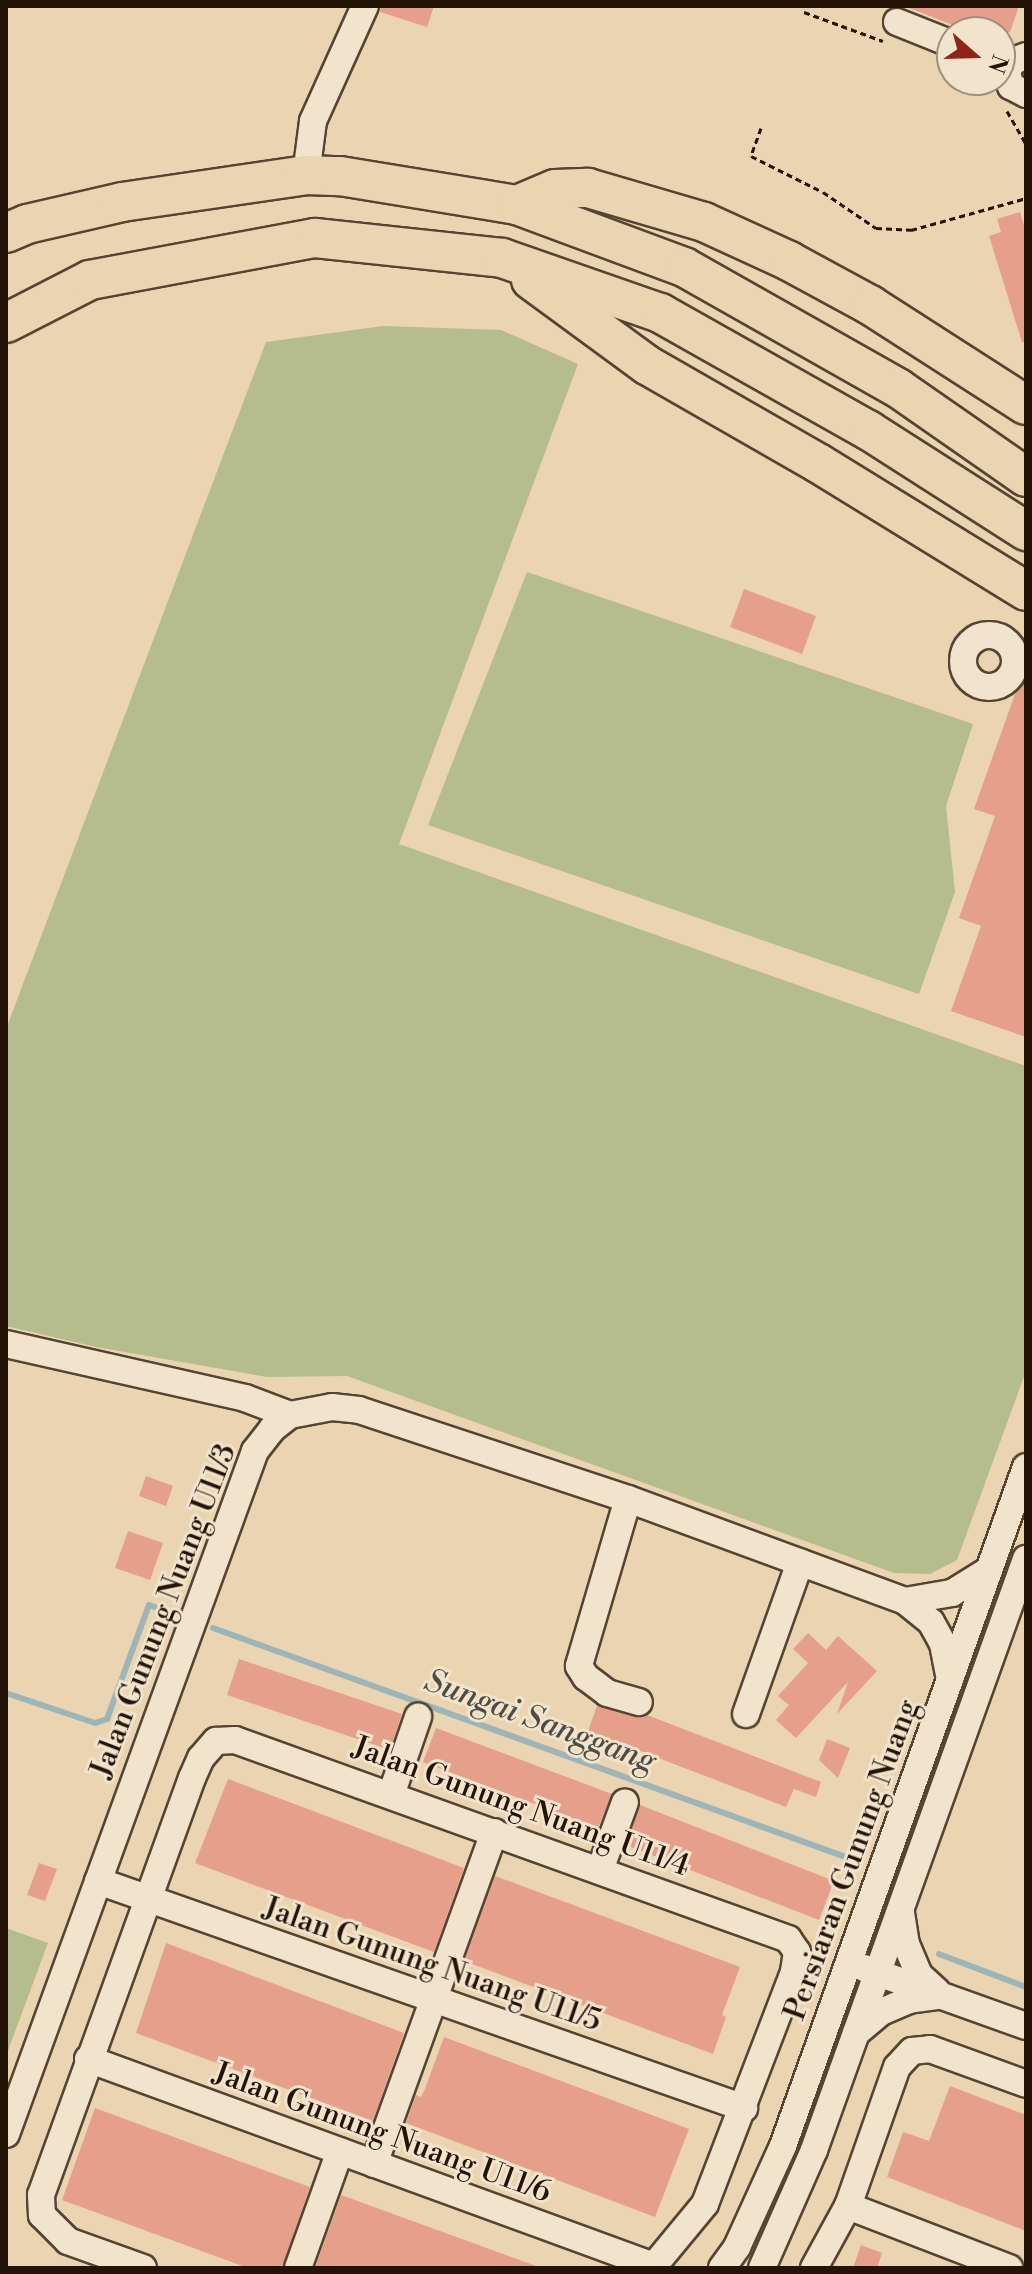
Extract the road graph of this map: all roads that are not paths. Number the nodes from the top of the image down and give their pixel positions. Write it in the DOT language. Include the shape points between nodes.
graph roads {
  1 [pos="365,6"];
  2 [pos="895,33"];
  3 [pos="936,41"];
  4 [pos="306,175"];
  5 [pos="517,205"];
  6 [pos="6,233"];
  7 [pos="502,258"];
  8 [pos="6,323"];
  9 [pos="1026,405"];
  10 [pos="1026,477"];
  11 [pos="1026,531"];
  12 [pos="1026,591"];
  13 [pos="6,1344"];
  14 [pos="290,1415"];
  15 [pos="1026,1467"];
  16 [pos="628,1499"];
  17 [pos="1026,1559"];
  18 [pos="800,1562"];
  19 [pos="989,1570"];
  20 [pos="905,1601"];
  21 [pos="950,1679"];
  22 [pos="639,1702"];
  23 [pos="746,1714"];
  24 [pos="418,1717"];
  25 [pos="391,1795"];
  26 [pos="625,1802"];
  27 [pos="494,1832"];
  28 [pos="600,1870"];
  29 [pos="98,1881"];
  30 [pos="147,1899"];
  31 [pos="900,1910"];
  32 [pos="849,1962"];
  33 [pos="878,1973"];
  34 [pos="941,1995"];
  35 [pos="434,1999"];
  36 [pos="1026,2026"];
  37 [pos="856,2033"];
  38 [pos="88,2059"];
  39 [pos="1026,2084"];
  40 [pos="744,2108"];
  41 [pos="6,2134"];
  42 [pos="340,2151"];
  43 [pos="374,2164"];
  44 [pos="848,2206"];
  45 [pos="653,2267"];
  46 [pos="143,2268"];
  47 [pos="298,2268"];
  48 [pos="722,2268"];
  49 [pos="762,2268"];
  50 [pos="814,2268"];
  51 [pos="1009,2268"];
  1 -- 4 [label="street" via="313,121"];
  2 -- 3 [label="street"];
  4 -- 5 [label="highway"];
  4 -- 6 [label="highway" via="122,202"];
  5 -- 9 [label="highway" via="555,189 588,188 704,222 870,305"];
  5 -- 10 [label="highway" via="684,267 898,388"];
  7 -- 8 [label="highway" via="315,238 90,280"];
  7 -- 11 [label="highway" via="660,313 868,430"];
  7 -- 12 [label="highway" via="647,365"];
  13 -- 14 [label="street" via="245,1398"];
  14 -- 16 [label="street" via="332,1407 359,1410"];
  14 -- 29 [label="street, Jalan Gunung Nuang U11/3" via="255,1451"];
  15 -- 19 [label="street, Persiaran Gunung Nuang"];
  16 -- 18 [label="street"];
  16 -- 22 [label="street" via="579,1666 607,1693"];
  17 -- 31 [label="street, Persiaran Gunung Nuang"];
  18 -- 20 [label="street"];
  18 -- 23 [label="street"];
  19 -- 20 [label="street" via="952,1593"];
  19 -- 21 [label="street, Persiaran Gunung Nuang"];
  20 -- 21 [label="street" via="931,1622 943,1644"];
  21 -- 32 [label="street, Persiaran Gunung Nuang"];
  24 -- 25 [label="street"];
  25 -- 27 [label="street, Jalan Gunung Nuang U11/4"];
  25 -- 30 [label="street, Jalan Gunung Nuang U11/4" via="254,1745 216,1741 192,1778"];
  26 -- 28 [label="street"];
  27 -- 28 [label="street, Jalan Gunung Nuang U11/4"];
  27 -- 35 [label="street"];
  28 -- 40 [label="street, Jalan Gunung Nuang U11/4" via="773,1932 788,1939 797,1952"];
  29 -- 30 [label="street, Jalan Gunung Nuang U11/5"];
  29 -- 41 [label="street, Jalan Gunung Nuang U11/3"];
  30 -- 35 [label="street, Jalan Gunung Nuang U11/5"];
  30 -- 38 [label="street"];
  31 -- 33 [label="street, Persiaran Gunung Nuang"];
  31 -- 34 [label="street" via="919,1975"];
  32 -- 33 [label="street"];
  32 -- 48 [label="street, Persiaran Gunung Nuang" via="783,2146 737,2247"];
  33 -- 34 [label="street"];
  33 -- 37 [label="street, Persiaran Gunung Nuang"];
  34 -- 36 [label="street"];
  34 -- 37 [label="street" via="881,2012"];
  35 -- 40 [label="street, Jalan Gunung Nuang U11/5"];
  35 -- 43 [label="street"];
  37 -- 49 [label="street, Persiaran Gunung Nuang" via="814,2150"];
  38 -- 42 [label="street, Jalan Gunung Nuang U11/6"];
  38 -- 46 [label="street" via="46,2175 42,2215 68,2241"];
  39 -- 44 [label="street" via="930,2049 912,2051 897,2067"];
  40 -- 45 [label="street" via="705,2204"];
  42 -- 43 [label="street, Jalan Gunung Nuang U11/6"];
  42 -- 47 [label="street"];
  43 -- 45 [label="street, Jalan Gunung Nuang U11/6"];
  44 -- 50 [label="street"];
  44 -- 51 [label="street"];
}
